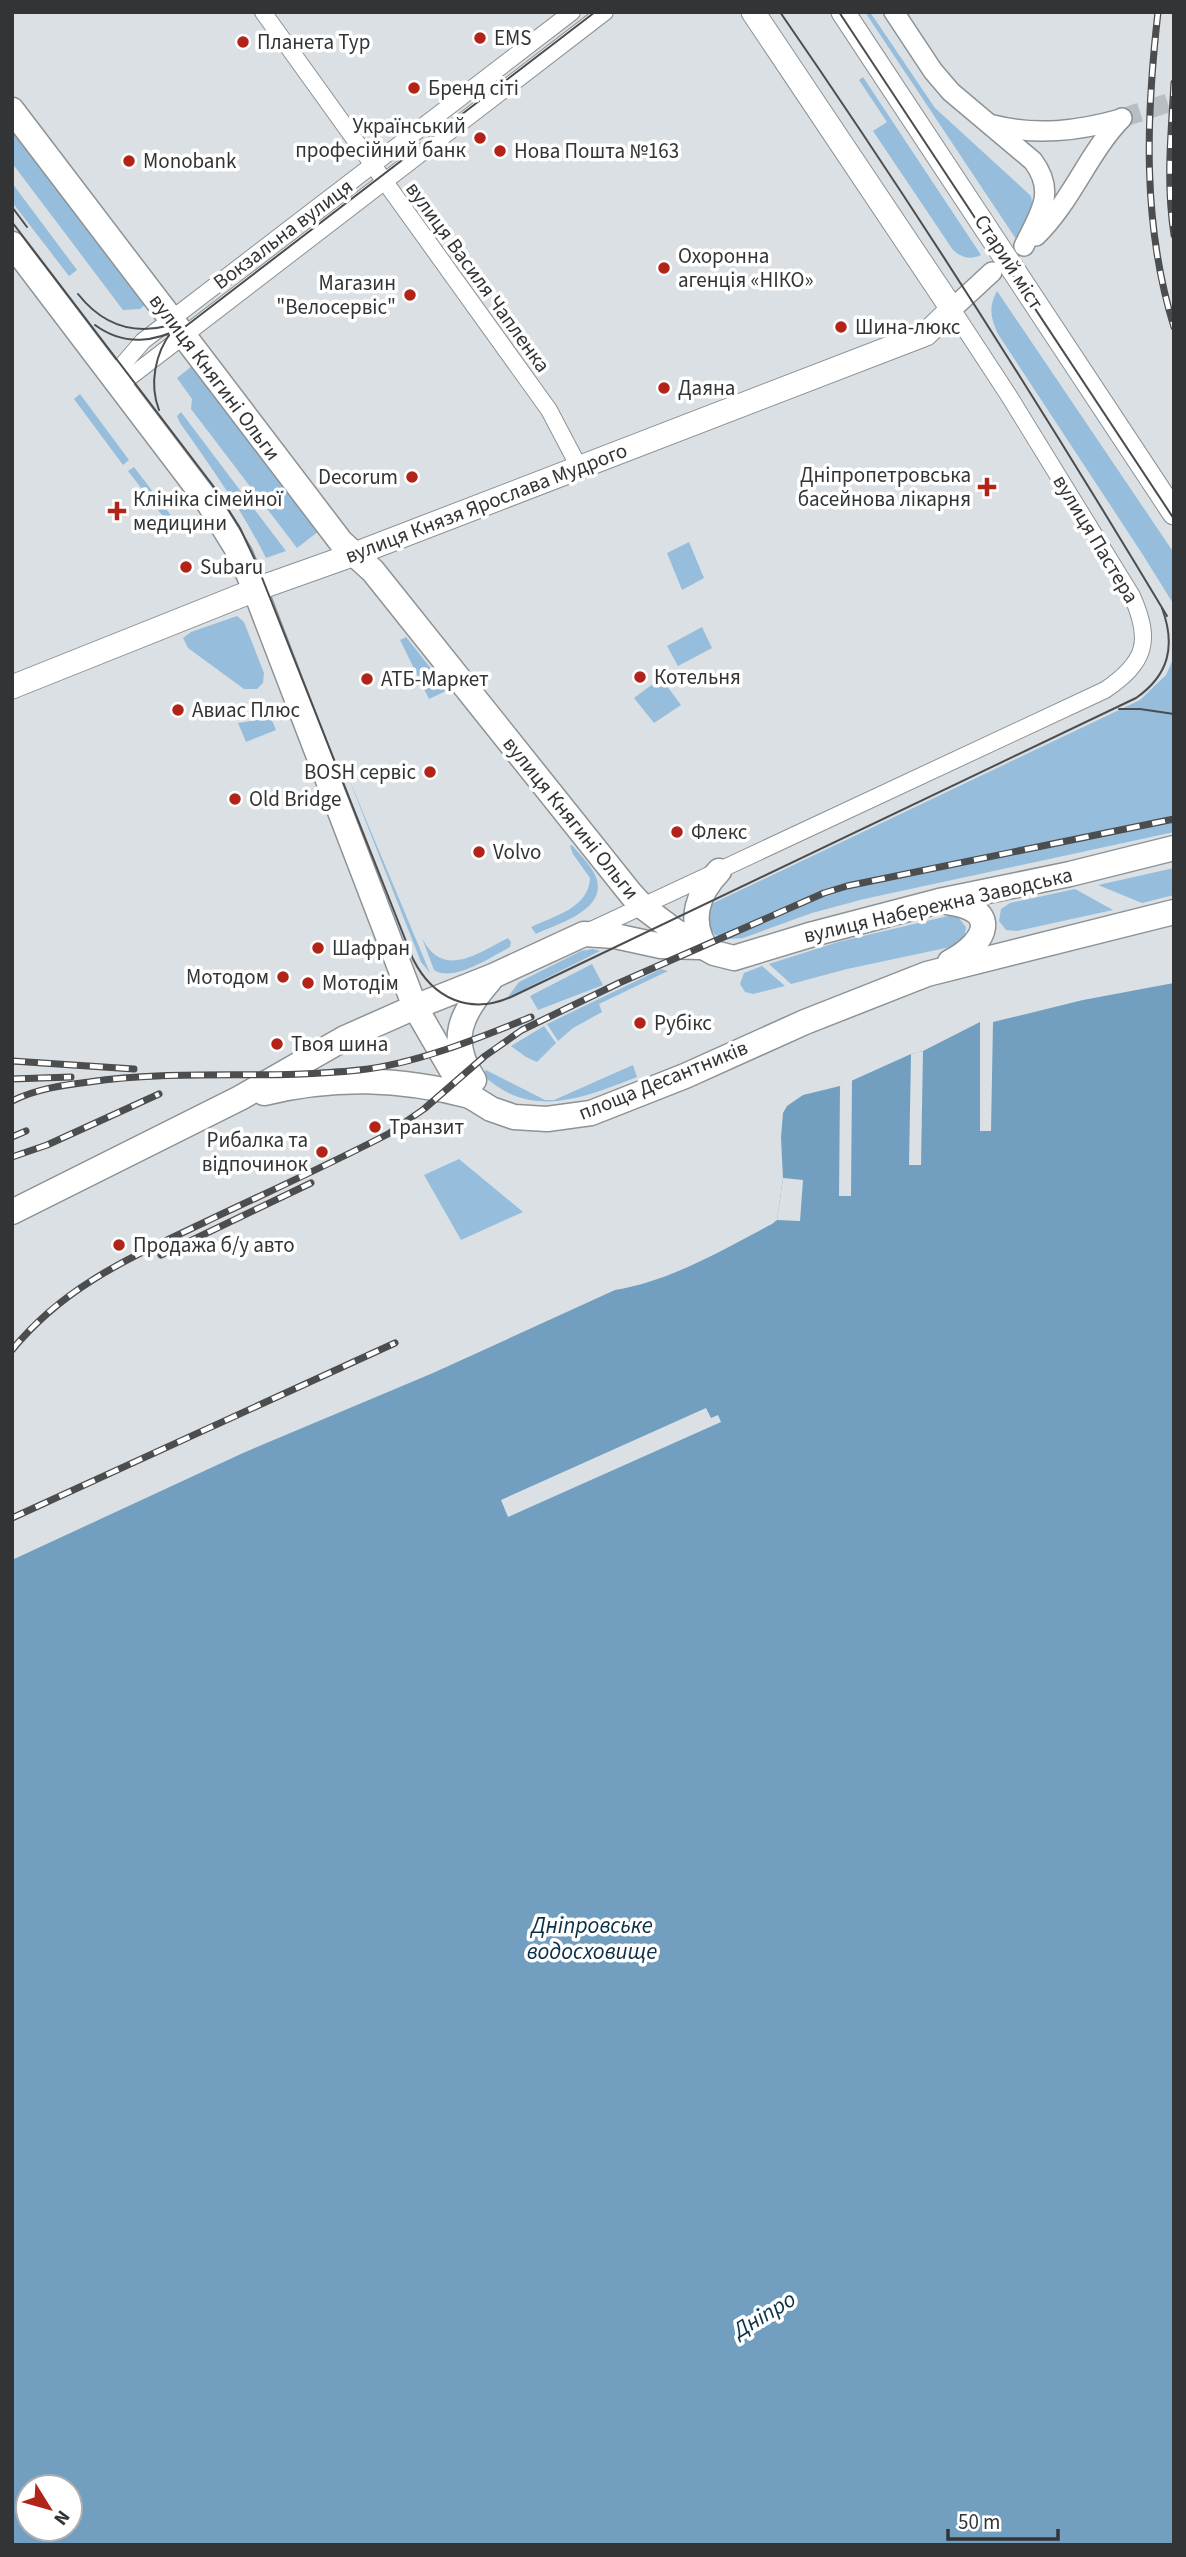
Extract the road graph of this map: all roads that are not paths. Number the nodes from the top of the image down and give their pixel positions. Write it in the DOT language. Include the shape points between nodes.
graph roads {
  1 [pos="263,12"];
  2 [pos="572,12"];
  3 [pos="605,12"];
  4 [pos="753,12"];
  5 [pos="843,12"];
  6 [pos="894,12"];
  7 [pos="12,110"];
  8 [pos="991,124"];
  9 [pos="371,165"];
  10 [pos="384,183"];
  11 [pos="12,244"];
  12 [pos="992,272"];
  13 [pos="952,309"];
  14 [pos="178,327"];
  15 [pos="116,380"];
  16 [pos="579,467"];
  17 [pos="1174,513"];
  18 [pos="355,554"];
  19 [pos="255,590"];
  20 [pos="12,687"];
  21 [pos="1174,848"];
  22 [pos="719,871"];
  23 [pos="939,901"];
  24 [pos="642,907"];
  25 [pos="1174,912"];
  26 [pos="584,934"];
  27 [pos="705,947"];
  28 [pos="928,974"];
  29 [pos="493,976"];
  30 [pos="415,1007"];
  31 [pos="470,1096"];
  32 [pos="240,1098"];
  33 [pos="514,1117"];
  34 [pos="12,1212"];
  1 -- 9 [label="street, вулиця Василя Чапленка"];
  2 -- 9 [label="street, Вокзальна вулиця"];
  3 -- 10 [label="street, Вокзальна вулиця"];
  4 -- 13 [label="main road, вулиця Пастера"];
  5 -- 17 [label="main road, Старий міст"];
  6 -- 8 [label="street" via="951,92"];
  7 -- 14 [label="main road, вулиця Княгині Ольги"];
  8 -- 8 [label="street" via="1024,131 1063,131 1122,118 1065,202 1024,246 1042,209 1045,183 1033,161"];
  9 -- 10 [label="street, вулиця Василя Чапленка"];
  9 -- 14 [label="street, Вокзальна вулиця"];
  10 -- 14 [label="street, Вокзальна вулиця"];
  10 -- 16 [label="street, вулиця Василя Чапленка" via="549,410"];
  11 -- 15 [label="main road"];
  12 -- 13 [label="street"];
  13 -- 16 [label="main road, вулиця Князя Ярослава Мудрого" via="926,334"];
  13 -- 22 [label="street, вулиця Пастера" via="1132,596 1144,639 1139,659 1126,676 1105,690"];
  14 -- 15 [label="street, Вокзальна вулиця" via="139,345"];
  14 -- 18 [label="main road, вулиця Княгині Ольги" via="341,542"];
  15 -- 19 [label="main road" via="218,516"];
  16 -- 18 [label="main road, вулиця Князя Ярослава Мудрого"];
  18 -- 19 [label="main road, вулиця Князя Ярослава Мудрого"];
  18 -- 24 [label="main road, вулиця Княгині Ольги"];
  19 -- 20 [label="main road, вулиця Князя Ярослава Мудрого"];
  19 -- 30 [label="main road"];
  21 -- 23 [label="main road, вулиця Набережна Заводська"];
  22 -- 24 [label="street, вулиця Пастера"];
  22 -- 27 [label="main road" via="696,908 697,935"];
  23 -- 27 [label="main road, вулиця Набережна Заводська" via="734,958"];
  23 -- 28 [label="main road" via="975,910 982,933 968,952"];
  24 -- 26 [label="street, вулиця Пастера"];
  24 -- 27 [label="main road, вулиця Княгині Ольги"];
  25 -- 28 [label="main road"];
  26 -- 27 [label="main road" via="661,947"];
  26 -- 29 [label="main road"];
  28 -- 33 [label="main road, площа Десантників" via="591,1113 547,1119"];
  29 -- 30 [label="main road"];
  29 -- 33 [label="main road" via="469,1004 458,1043 477,1085"];
  30 -- 31 [label="main road, площа Десантників"];
  30 -- 32 [label="main road" via="345,1038"];
  31 -- 32 [label="main road" via="416,1084 359,1080 293,1086"];
  31 -- 33 [label="main road, площа Десантників"];
  32 -- 34 [label="main road"];
}
